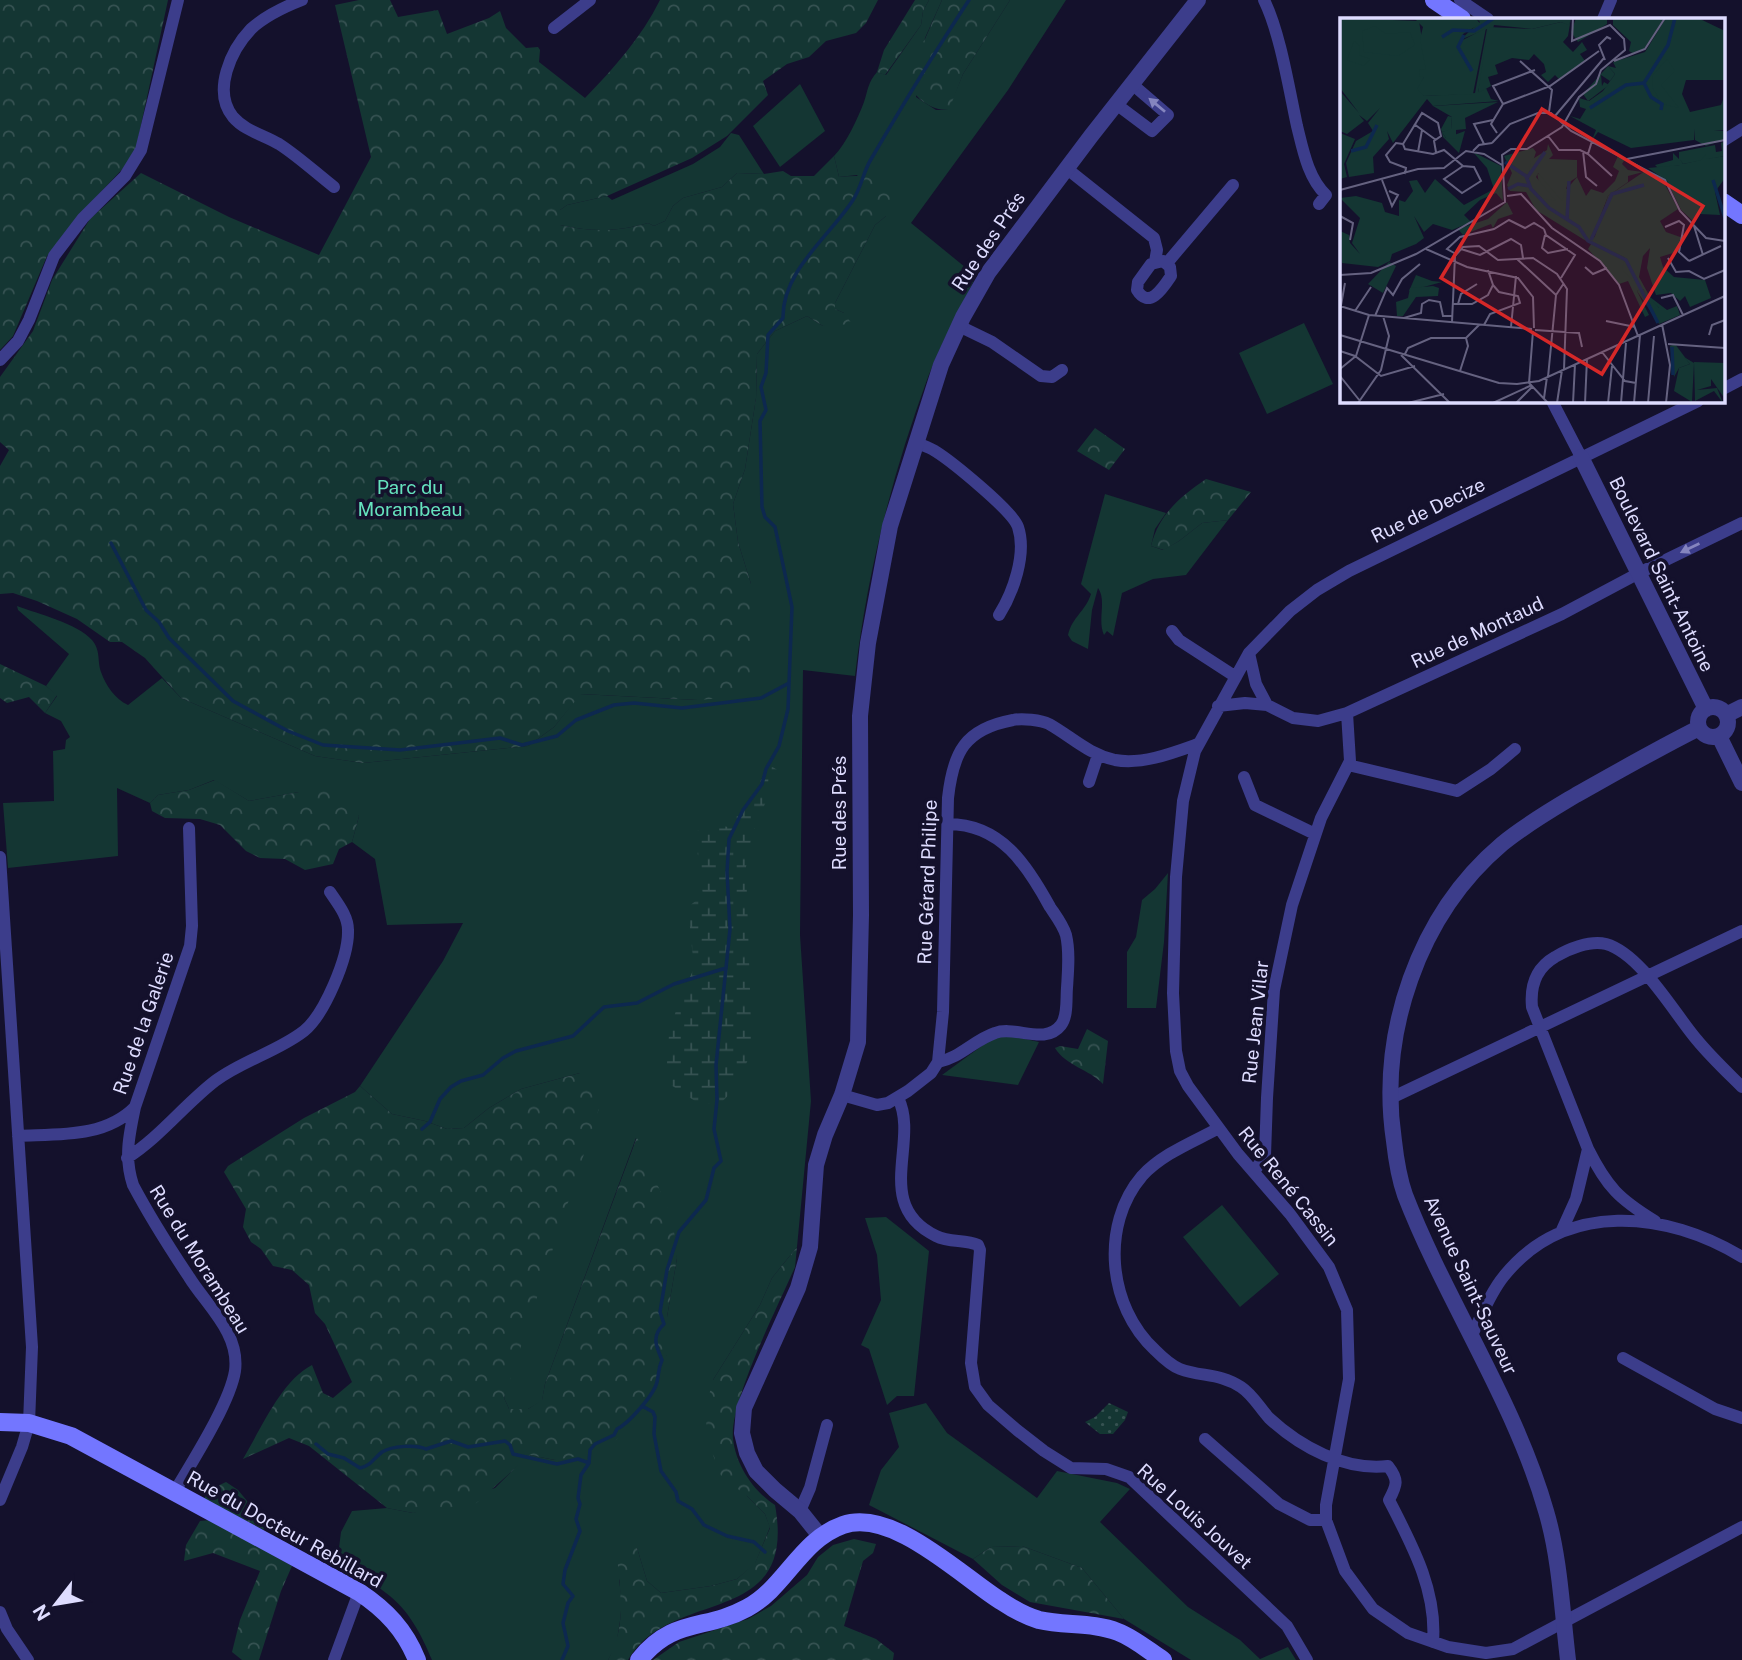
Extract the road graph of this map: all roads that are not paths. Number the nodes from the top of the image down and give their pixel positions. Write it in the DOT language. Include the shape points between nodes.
graph roads {
  1 [pos="178,0"];
  2 [pos="302,0"];
  3 [pos="590,0"];
  4 [pos="1198,0"];
  5 [pos="1264,0"];
  6 [pos="1434,0"];
  7 [pos="1460,0"];
  8 [pos="1611,0"];
  9 [pos="1461,18"];
  10 [pos="1487,18"];
  11 [pos="1603,18"];
  12 [pos="554,28"];
  13 [pos="1132,84"];
  14 [pos="1116,104"];
  15 [pos="1742,129"];
  16 [pos="1724,140"];
  17 [pos="1066,168"];
  18 [pos="1233,185"];
  19 [pos="334,187"];
  20 [pos="1724,203"];
  21 [pos="1319,204"];
  22 [pos="1742,215"];
  23 [pos="959,326"];
  24 [pos="0,360"];
  25 [pos="1062,370"];
  26 [pos="1742,379"];
  27 [pos="1724,388"];
  28 [pos="1553,402"];
  29 [pos="1696,402"];
  30 [pos="915,442"];
  31 [pos="1581,457"];
  32 [pos="1742,523"];
  33 [pos="1639,573"];
  34 [pos="999,615"];
  35 [pos="1172,631"];
  36 [pos="1250,653"];
  37 [pos="1236,677"];
  38 [pos="1267,705"];
  39 [pos="1218,706"];
  40 [pos="1742,707"];
  41 [pos="1706,709"];
  42 [pos="1347,713"];
  43 [pos="1726,715"];
  44 [pos="1699,728"];
  45 [pos="1719,736"];
  46 [pos="1198,744"];
  47 [pos="1515,749"];
  48 [pos="1098,755"];
  49 [pos="1348,765"];
  50 [pos="1244,777"];
  51 [pos="1089,782"];
  52 [pos="1742,783"];
  53 [pos="948,824"];
  54 [pos="188,828"];
  55 [pos="1315,834"];
  56 [pos="0,857"];
  57 [pos="330,892"];
  58 [pos="1742,931"];
  59 [pos="1648,976"];
  60 [pos="1539,1027"];
  61 [pos="938,1062"];
  62 [pos="1742,1087"];
  63 [pos="842,1095"];
  64 [pos="898,1098"];
  65 [pos="1389,1099"];
  66 [pos="135,1107"];
  67 [pos="1219,1128"];
  68 [pos="18,1136"];
  69 [pos="1588,1149"];
  70 [pos="127,1158"];
  71 [pos="1254,1172"];
  72 [pos="1656,1222"];
  73 [pos="1562,1230"];
  74 [pos="1742,1257"];
  75 [pos="1471,1337"];
  76 [pos="1623,1357"];
  77 [pos="1742,1418"];
  78 [pos="0,1422"];
  79 [pos="29,1423"];
  80 [pos="828,1425"];
  81 [pos="1205,1439"];
  82 [pos="1334,1458"];
  83 [pos="175,1491"];
  84 [pos="0,1500"];
  85 [pos="800,1511"];
  86 [pos="1326,1520"];
  87 [pos="1742,1527"];
  88 [pos="820,1536"];
  89 [pos="359,1592"];
  90 [pos="0,1612"];
  91 [pos="1563,1622"];
  92 [pos="1433,1642"];
  93 [pos="1498,1656"];
  94 [pos="28,1660"];
  95 [pos="334,1660"];
  96 [pos="417,1660"];
  97 [pos="639,1660"];
  98 [pos="1163,1660"];
  99 [pos="1307,1660"];
  100 [pos="1568,1660"];
  1 -- 24 [label="street" via="135,164 54,256 24,331"];
  2 -- 19 [label="street" via="263,20 243,39 225,78 225,102 235,120 277,143"];
  3 -- 12 [label="street"];
  4 -- 13 [label="street, Rue des Prés"];
  5 -- 21 [label="street" via="1303,150 1326,195"];
  6 -- 9 [label="main road"];
  7 -- 10 [label="street"];
  8 -- 11 [label="street"];
  13 -- 14 [label="street, Rue des Prés"];
  14 -- 13 [label="street, one-way" via="1152,131 1168,115"];
  14 -- 17 [label="street, Rue des Prés"];
  15 -- 16 [label="street"];
  17 -- 18 [label="street" via="1154,238 1161,262"];
  17 -- 23 [label="street, Rue des Prés" via="988,273"];
  20 -- 22 [label="main road"];
  23 -- 25 [label="street" via="992,342 1041,376 1052,377"];
  23 -- 30 [label="street, Rue des Prés"];
  26 -- 27 [label="street"];
  28 -- 31 [label="street"];
  29 -- 31 [label="street, Rue de Decize"];
  30 -- 34 [label="street" via="967,476 1018,525 1017,571"];
  30 -- 63 [label="street, Rue des Prés" via="890,526 867,651 860,716 858,1042"];
  31 -- 33 [label="street, Boulevard Saint-Antoine"];
  31 -- 36 [label="street, Rue de Decize" via="1349,571 1290,611"];
  32 -- 33 [label="street, Rue de Montaud, one-way"];
  33 -- 41 [label="street, Boulevard Saint-Antoine"];
  33 -- 42 [label="street, Rue de Montaud" via="1562,614"];
  35 -- 37 [label="street"];
  36 -- 37 [label="street, Rue de Decize"];
  36 -- 38 [label="street" via="1256,684"];
  37 -- 39 [label="street, Rue de Decize"];
  38 -- 39 [label="street, Rue de Montaud"];
  38 -- 42 [label="street, Rue de Montaud" via="1293,718 1318,721"];
  39 -- 46 [label="street, Rue René Cassin"];
  40 -- 43 [label="street"];
  41 -- 43 [label="street" via="1714,707"];
  41 -- 44 [label="street" via="1698,718"];
  42 -- 49 [label="street, Rue Jean Vilar"];
  43 -- 45 [label="street" via="1727,726"];
  44 -- 45 [label="street" via="1706,736"];
  44 -- 65 [label="street, Avenue Saint-Sauveur" via="1538,817 1470,874 1414,968 1397,1023"];
  45 -- 52 [label="street"];
  46 -- 48 [label="street, Rue Gérard Philipe" via="1153,758 1117,761"];
  46 -- 67 [label="street, Rue René Cassin" via="1184,800 1176,877 1176,1051 1188,1086"];
  47 -- 49 [label="street" via="1457,790"];
  48 -- 51 [label="street"];
  48 -- 53 [label="street, Rue Gérard Philipe" via="1047,723 1018,719 994,724 961,749 952,769"];
  49 -- 55 [label="street, Rue Jean Vilar"];
  50 -- 55 [label="street" via="1255,805"];
  53 -- 61 [label="street, Rue Gérard Philipe"];
  53 -- 61 [label="street" via="988,834 1014,851 1040,888 1065,930 1066,1011 1055,1030 1044,1034 998,1031 952,1059"];
  54 -- 66 [label="street, Rue de la Galerie" via="190,946"];
  55 -- 71 [label="street, Rue Jean Vilar" via="1292,905 1274,990 1265,1155"];
  56 -- 68 [label="street"];
  57 -- 70 [label="street" via="346,920 347,947 316,1020 296,1037 226,1073"];
  58 -- 59 [label="street"];
  59 -- 60 [label="street"];
  59 -- 60 [label="street" via="1604,944 1574,947 1535,975 1530,994"];
  59 -- 62 [label="street" via="1699,1042"];
  60 -- 65 [label="street"];
  60 -- 69 [label="street"];
  61 -- 64 [label="street"];
  63 -- 64 [label="street" via="877,1105"];
  63 -- 85 [label="street, Rue des Prés" via="816,1165 810,1247 798,1288 744,1408 742,1433 756,1471"];
  64 -- 99 [label="street, Rue Louis Jouvet" via="904,1111 904,1203 913,1218 936,1236 972,1242 980,1250 971,1363 975,1387 988,1405 1071,1468 1106,1469 1129,1477 1287,1626"];
  65 -- 75 [label="street, Avenue Saint-Sauveur" via="1404,1191"];
  66 -- 68 [label="street, Rue de la Galerie" via="116,1123 94,1130"];
  66 -- 70 [label="street, Rue du Morambeau"];
  67 -- 71 [label="street, Rue René Cassin"];
  67 -- 82 [label="street" via="1168,1155 1144,1175 1125,1200 1116,1235 1115,1272 1124,1304 1155,1350 1179,1369 1228,1378 1251,1394 1294,1438"];
  68 -- 79 [label="street" via="32,1347"];
  69 -- 72 [label="street" via="1614,1192"];
  69 -- 73 [label="street" via="1576,1199"];
  70 -- 83 [label="street, Rue du Morambeau" via="139,1197 221,1321 234,1350 235,1374 228,1394"];
  71 -- 82 [label="street, Rue René Cassin" via="1329,1267 1347,1310 1349,1379"];
  72 -- 73 [label="street" via="1612,1221"];
  72 -- 74 [label="street" via="1719,1243"];
  73 -- 75 [label="street" via="1525,1253 1503,1276"];
  75 -- 91 [label="street, Avenue Saint-Sauveur" via="1534,1473 1547,1513"];
  76 -- 77 [label="street" via="1714,1409"];
  78 -- 79 [label="main road, Rue du Docteur Rebillard"];
  79 -- 83 [label="main road, Rue du Docteur Rebillard" via="71,1436"];
  79 -- 84 [label="street"];
  80 -- 85 [label="street"];
  81 -- 86 [label="street" via="1279,1504 1310,1520"];
  82 -- 86 [label="street, Rue René Cassin"];
  82 -- 92 [label="street" via="1368,1468 1388,1466 1397,1477 1389,1500 1429,1589 1435,1619"];
  83 -- 89 [label="main road, Rue du Docteur Rebillard"];
  85 -- 88 [label="street, Rue des Prés"];
  86 -- 92 [label="street, Rue René Cassin" via="1345,1571 1373,1609 1408,1633"];
  87 -- 91 [label="street, Rue René Cassin"];
  88 -- 97 [label="main road" via="747,1608 678,1628"];
  88 -- 98 [label="main road" via="846,1524 897,1530 1023,1614 1119,1632"];
  89 -- 95 [label="street"];
  89 -- 96 [label="main road, Rue du Docteur Rebillard" via="390,1615"];
  90 -- 94 [label="street"];
  91 -- 93 [label="street, Rue René Cassin"];
  91 -- 100 [label="street, Avenue Saint-Sauveur"];
  92 -- 93 [label="street, Rue René Cassin"];
}
